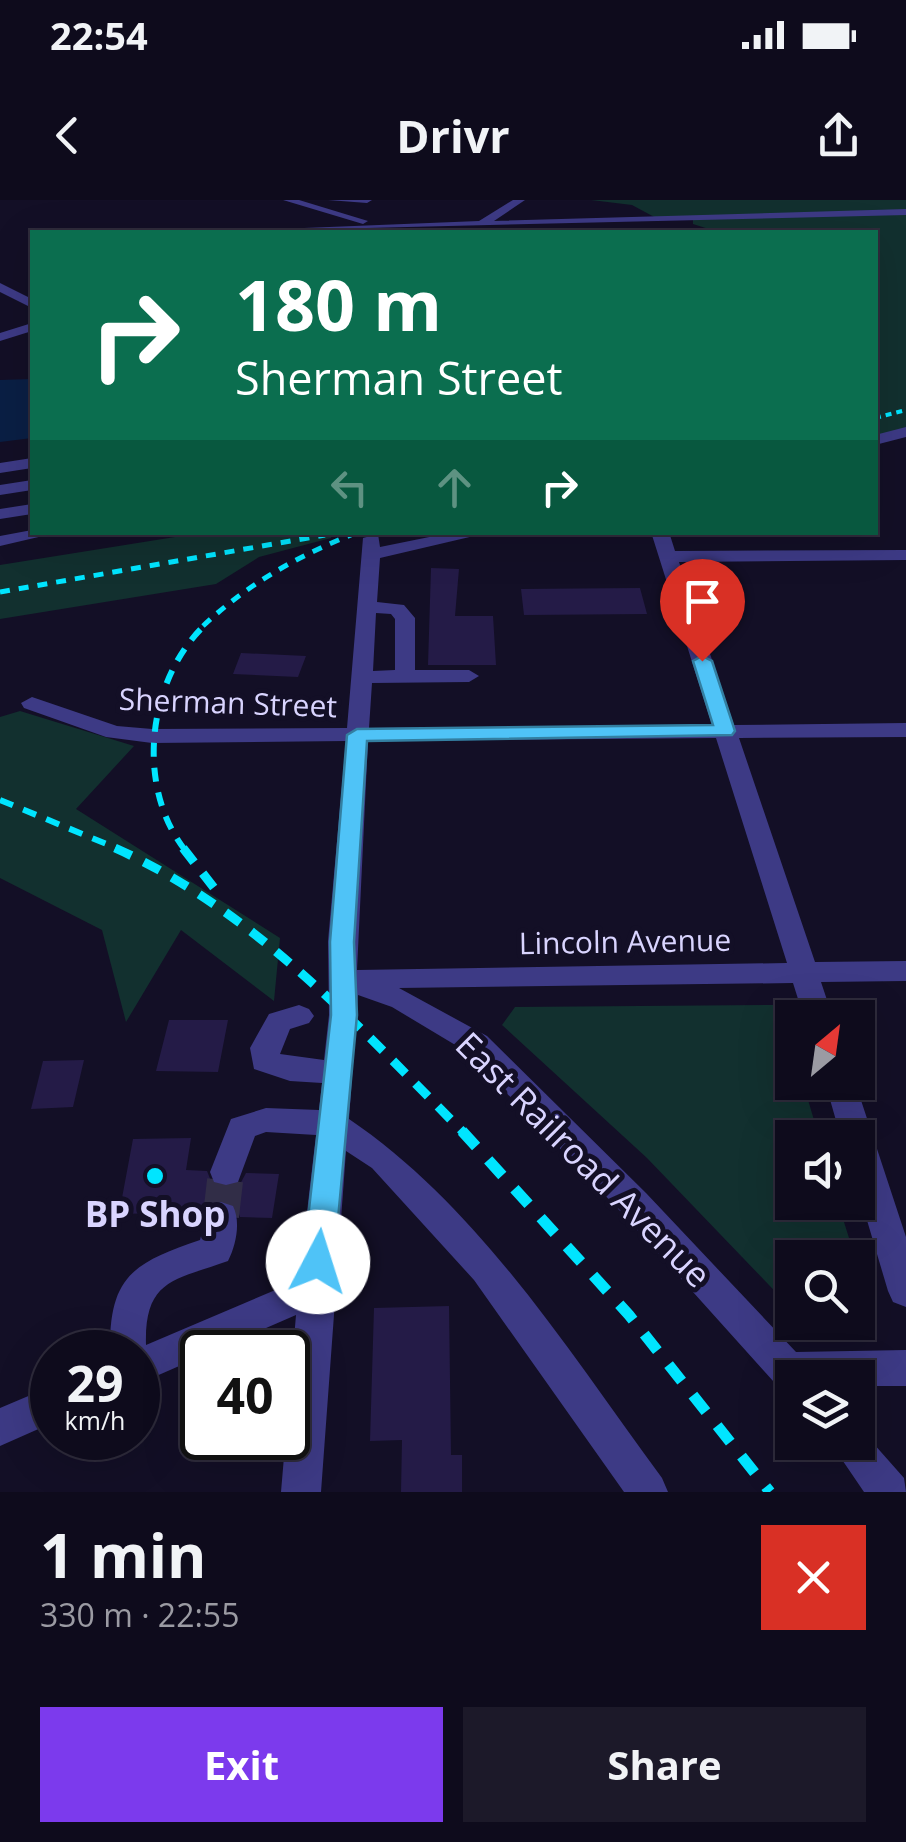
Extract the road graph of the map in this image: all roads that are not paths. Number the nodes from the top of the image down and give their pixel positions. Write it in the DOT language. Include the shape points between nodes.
graph roads {
  1 [pos="288,200"];
  2 [pos="324,200"];
  3 [pos="333,200"];
  4 [pos="367,200"];
  5 [pos="520,200"];
  6 [pos="307,205"];
  7 [pos="411,212"];
  8 [pos="906,212"];
  9 [pos="471,213"];
  10 [pos="356,219"];
  11 [pos="482,224"];
  12 [pos="433,226"];
  13 [pos="381,230"];
  14 [pos="473,230"];
  15 [pos="0,287"];
  16 [pos="30,303"];
  17 [pos="30,328"];
  18 [pos="0,336"];
  19 [pos="906,432"];
  20 [pos="878,439"];
  21 [pos="30,463"];
  22 [pos="0,468"];
  23 [pos="30,484"];
  24 [pos="0,490"];
  25 [pos="30,509"];
  26 [pos="0,514"];
  27 [pos="35,535"];
  28 [pos="459,535"];
  29 [pos="661,535"];
  30 [pos="0,541"];
  31 [pos="906,556"];
  32 [pos="669,557"];
  33 [pos="367,607"];
  34 [pos="405,676"];
  35 [pos="469,676"];
  36 [pos="363,677"];
  37 [pos="32,703"];
  38 [pos="906,730"];
  39 [pos="725,731"];
  40 [pos="357,735"];
  41 [pos="804,972"];
  42 [pos="906,972"];
  43 [pos="344,980"];
  44 [pos="813,1000"];
  45 [pos="300,1016"];
  46 [pos="336,1072"];
  47 [pos="331,1123"];
  48 [pos="226,1172"];
  49 [pos="875,1194"];
  50 [pos="220,1216"];
  51 [pos="316,1290"];
  52 [pos="906,1291"];
  53 [pos="126,1330"];
  54 [pos="160,1357"];
  55 [pos="779,1360"];
  56 [pos="906,1368"];
  57 [pos="875,1370"];
  58 [pos="30,1414"];
  59 [pos="0,1427"];
  60 [pos="864,1460"];
  61 [pos="301,1492"];
  62 [pos="648,1492"];
  63 [pos="890,1492"];
  1 -- 6 [label="street"];
  2 -- 6 [label="street"];
  3 -- 4 [label="street"];
  5 -- 11 [label="street"];
  6 -- 10 [label="street"];
  7 -- 10 [label="street"];
  8 -- 11 [label="street"];
  9 -- 12 [label="street" via="427,214"];
  10 -- 13 [label="street"];
  11 -- 12 [label="street"];
  11 -- 14 [label="street"];
  12 -- 13 [label="street"];
  15 -- 16 [label="street"];
  17 -- 18 [label="street"];
  19 -- 20 [label="street"];
  21 -- 22 [label="street"];
  23 -- 24 [label="street"];
  25 -- 26 [label="street"];
  27 -- 30 [label="street"];
  28 -- 33 [label="street" via="371,546"];
  29 -- 32 [label="street"];
  31 -- 32 [label="street"];
  32 -- 39 [label="street"];
  33 -- 34 [label="street" via="397,609 405,618"];
  33 -- 36 [label="street"];
  34 -- 35 [label="street"];
  34 -- 36 [label="street"];
  36 -- 40 [label="street"];
  37 -- 40 [label="street, Sherman Street" via="114,732 152,736"];
  38 -- 39 [label="street, Sherman Street"];
  39 -- 40 [label="street, Sherman Street"];
  39 -- 41 [label="street"];
  40 -- 43 [label="street"];
  41 -- 42 [label="street, Lincoln Avenue"];
  41 -- 43 [label="street, Lincoln Avenue"];
  41 -- 44 [label="street"];
  43 -- 46 [label="street"];
  43 -- 55 [label="street, East Railroad Avenue" via="402,1000 476,1044"];
  45 -- 46 [label="street" via="278,1022 265,1061"];
  46 -- 47 [label="street"];
  47 -- 48 [label="street" via="266,1120 242,1128"];
  47 -- 51 [label="street"];
  47 -- 62 [label="street" via="383,1159 486,1269"];
  49 -- 52 [label="street"];
  50 -- 53 [label="street" via="216,1250 150,1274 132,1295"];
  51 -- 54 [label="street"];
  51 -- 61 [label="street"];
  56 -- 57 [label="street"];
  58 -- 59 [label="street"];
  60 -- 63 [label="street"];
}
